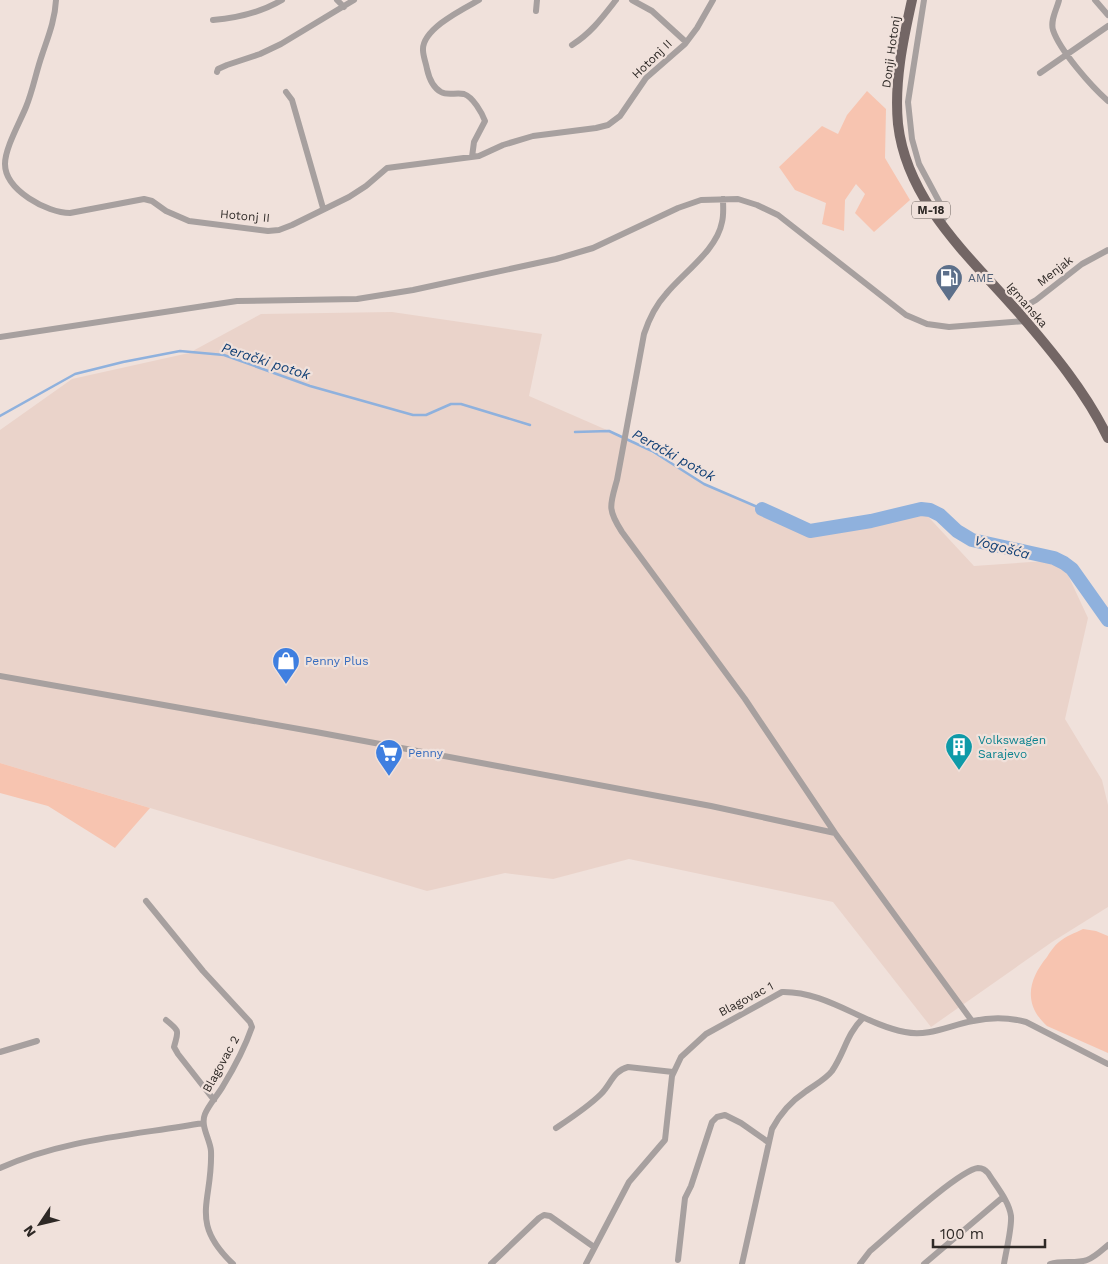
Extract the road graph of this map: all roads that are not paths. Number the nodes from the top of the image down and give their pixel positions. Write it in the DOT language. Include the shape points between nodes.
graph roads {
  1 [pos="56,0"];
  2 [pos="282,0"];
  3 [pos="337,0"];
  4 [pos="354,0"];
  5 [pos="479,0"];
  6 [pos="537,0"];
  7 [pos="616,0"];
  8 [pos="632,0"];
  9 [pos="713,0"];
  10 [pos="912,0"];
  11 [pos="924,0"];
  12 [pos="1059,0"];
  13 [pos="1095,0"];
  14 [pos="344,7"];
  15 [pos="536,11"];
  16 [pos="1108,16"];
  17 [pos="213,20"];
  18 [pos="1108,26"];
  19 [pos="686,42"];
  20 [pos="572,45"];
  21 [pos="1067,54"];
  22 [pos="217,72"];
  23 [pos="1040,73"];
  24 [pos="286,92"];
  25 [pos="1108,102"];
  26 [pos="898,108"];
  27 [pos="472,157"];
  28 [pos="723,199"];
  29 [pos="323,208"];
  30 [pos="940,224"];
  31 [pos="1108,250"];
  32 [pos="1017,311"];
  33 [pos="1026,321"];
  34 [pos="0,337"];
  35 [pos="1108,438"];
  36 [pos="0,676"];
  37 [pos="836,833"];
  38 [pos="146,901"];
  39 [pos="863,1018"];
  40 [pos="166,1020"];
  41 [pos="972,1021"];
  42 [pos="37,1041"];
  43 [pos="0,1052"];
  44 [pos="1108,1064"];
  45 [pos="673,1072"];
  46 [pos="214,1100"];
  47 [pos="203,1124"];
  48 [pos="556,1128"];
  49 [pos="768,1142"];
  50 [pos="0,1168"];
  51 [pos="1003,1197"];
  52 [pos="1108,1245"];
  53 [pos="594,1247"];
  54 [pos="678,1260"];
  55 [pos="233,1264"];
  56 [pos="491,1264"];
  57 [pos="586,1264"];
  58 [pos="742,1264"];
  59 [pos="860,1264"];
  60 [pos="924,1264"];
  61 [pos="1004,1264"];
  62 [pos="1050,1264"];
  1 -- 29 [label="street, Hotonj II" via="28,104 5,163 10,181 24,194 37,204 61,213 144,199 189,221 268,231 292,225"];
  2 -- 17 [label="street" via="254,13"];
  3 -- 14 [label="street"];
  4 -- 14 [label="street"];
  5 -- 27 [label="street" via="438,25 424,43 423,50 429,76 436,89 448,94 464,94 483,115 485,121 474,142"];
  6 -- 15 [label="street"];
  7 -- 20 [label="street" via="595,28"];
  8 -- 19 [label="street, Hotonj II" via="652,10"];
  9 -- 19 [label="street, Hotonj II"];
  10 -- 26 [label="main road, Donji Hotonj / M-18" via="901,56"];
  11 -- 30 [label="street" via="908,102 912,139 919,164 945,217"];
  12 -- 21 [label="street" via="1052,29"];
  13 -- 16 [label="street"];
  14 -- 22 [label="street" via="281,44 226,65"];
  18 -- 21 [label="street"];
  19 -- 27 [label="street, Hotonj II" via="646,78 620,116 608,125 533,136"];
  21 -- 23 [label="street"];
  21 -- 25 [label="street"];
  24 -- 29 [label="street" via="292,100"];
  26 -- 30 [label="main road, Igmanska / M-18" via="898,124 908,166 926,204"];
  27 -- 29 [label="street, Hotonj II" via="388,168 349,197"];
  28 -- 33 [label="street" via="738,199 778,215 892,305 927,324 949,327"];
  28 -- 34 [label="street" via="700,200 678,208 593,248 565,257 413,290 357,299 237,301"];
  28 -- 37 [label="street" via="722,222 714,242 667,292 648,321 610,510"];
  30 -- 32 [label="main road, Igmanska / M-18"];
  31 -- 32 [label="street, Menjak" via="1082,264"];
  32 -- 33 [label="main road, Igmanska / M-18"];
  33 -- 35 [label="main road, Igmanska / M-18" via="1076,386"];
  36 -- 37 [label="street" via="711,806"];
  37 -- 41 [label="street"];
  38 -- 46 [label="street, Blagovac 2" via="252,1028"];
  39 -- 41 [label="street, Blagovac 1" via="906,1033 934,1032"];
  39 -- 45 [label="street, Blagovac 1" via="811,996 782,992 706,1034 681,1057"];
  39 -- 49 [label="street" via="848,1037 831,1072 791,1102 779,1116"];
  40 -- 46 [label="street" via="178,1032 174,1047 178,1054"];
  41 -- 44 [label="street, Blagovac 1" via="1011,1018 1026,1022"];
  42 -- 43 [label="street"];
  45 -- 48 [label="street" via="622,1068 597,1097"];
  45 -- 53 [label="street, Blagovac 1" via="665,1140 629,1182"];
  46 -- 47 [label="street, Blagovac 2"];
  47 -- 50 [label="street" via="73,1145"];
  47 -- 55 [label="street" via="211,1150 206,1223 219,1250"];
  49 -- 54 [label="street" via="741,1122 725,1115 712,1122 685,1198"];
  49 -- 58 [label="street"];
  51 -- 59 [label="street" via="984,1169 967,1173 895,1229"];
  51 -- 60 [label="street"];
  51 -- 61 [label="street" via="1011,1217"];
  52 -- 62 [label="street" via="1087,1260"];
  53 -- 56 [label="street" via="544,1215"];
  53 -- 57 [label="street, Blagovac 1"];
}
